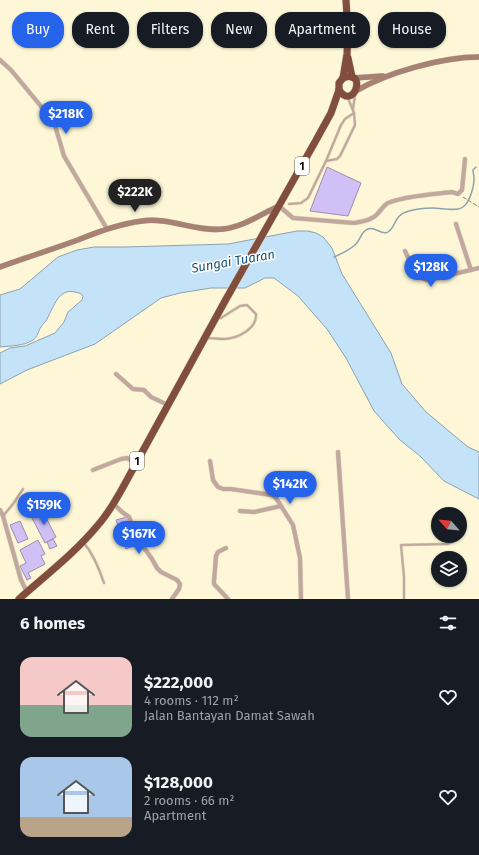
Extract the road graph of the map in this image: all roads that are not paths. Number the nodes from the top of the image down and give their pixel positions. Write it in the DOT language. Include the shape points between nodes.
graph roads {
  1 [pos="346,0"];
  2 [pos="347,54"];
  3 [pos="479,57"];
  4 [pos="0,60"];
  5 [pos="389,76"];
  6 [pos="343,78"];
  7 [pos="353,78"];
  8 [pos="339,90"];
  9 [pos="356,92"];
  10 [pos="346,95"];
  11 [pos="354,111"];
  12 [pos="331,113"];
  13 [pos="465,159"];
  14 [pos="326,161"];
  15 [pos="289,204"];
  16 [pos="279,206"];
  17 [pos="456,224"];
  18 [pos="107,229"];
  19 [pos="405,250"];
  20 [pos="0,267"];
  21 [pos="479,268"];
  22 [pos="471,270"];
  23 [pos="216,317"];
  24 [pos="205,338"];
  25 [pos="116,374"];
  26 [pos="168,404"];
  27 [pos="338,452"];
  28 [pos="210,461"];
  29 [pos="136,463"];
  30 [pos="93,470"];
  31 [pos="23,489"];
  32 [pos="114,504"];
  33 [pos="281,506"];
  34 [pos="0,510"];
  35 [pos="240,511"];
  36 [pos="3,516"];
  37 [pos="83,542"];
  38 [pos="448,543"];
  39 [pos="226,548"];
  40 [pos="104,583"];
  41 [pos="27,592"];
  42 [pos="20,599"];
  43 [pos="172,599"];
  44 [pos="228,599"];
  45 [pos="301,599"];
  46 [pos="348,599"];
  47 [pos="404,599"];
  1 -- 2 [label="highway, 1"];
  2 -- 6 [label="highway, 1"];
  2 -- 7 [label="highway, 1"];
  3 -- 5 [label="street" via="438,62"];
  4 -- 18 [label="street" via="54,122 64,156"];
  5 -- 7 [label="street"];
  5 -- 9 [label="street"];
  6 -- 7 [label="highway"];
  6 -- 8 [label="highway, 1" via="339,83"];
  7 -- 9 [label="highway, 1" via="358,85"];
  8 -- 10 [label="highway"];
  8 -- 12 [label="highway, 1"];
  9 -- 10 [label="highway, 1"];
  9 -- 11 [label="lane"];
  10 -- 11 [label="lane"];
  10 -- 12 [label="highway, 1"];
  11 -- 14 [label="lane" via="341,125"];
  11 -- 14 [label="lane" via="355,126 340,156"];
  12 -- 16 [label="highway, 1"];
  13 -- 16 [label="street" via="462,190 458,194 452,192 405,198 382,207 372,218 354,223 293,218"];
  14 -- 15 [label="lane" via="306,201"];
  16 -- 18 [label="street" via="242,224 223,229 156,221 143,221"];
  16 -- 23 [label="highway, 1"];
  17 -- 22 [label="street"];
  18 -- 20 [label="street"];
  19 -- 22 [label="street" via="422,279 429,280"];
  21 -- 22 [label="street"];
  23 -- 24 [label="highway, 1"];
  23 -- 24 [label="lane" via="221,318 240,306 247,305 256,314 257,319 253,326 242,334 226,339"];
  24 -- 26 [label="highway, 1"];
  25 -- 26 [label="street" via="133,389 144,390 151,397"];
  26 -- 29 [label="highway, 1"];
  27 -- 46 [label="street"];
  28 -- 33 [label="street" via="212,480 218,487 272,495"];
  29 -- 30 [label="street" via="127,458"];
  29 -- 32 [label="highway, 1"];
  31 -- 36 [label="lane"];
  32 -- 37 [label="highway, 1"];
  32 -- 43 [label="street" via="129,517 138,539 157,568 180,584"];
  33 -- 35 [label="street" via="254,512"];
  33 -- 45 [label="street" via="293,525 297,540"];
  34 -- 36 [label="street"];
  36 -- 41 [label="street" via="20,580"];
  37 -- 40 [label="lane" via="91,552"];
  37 -- 41 [label="highway, 1"];
  38 -- 47 [label="lane" via="401,545"];
  39 -- 44 [label="street" via="216,556 214,581"];
  41 -- 42 [label="highway, 1"];
}
